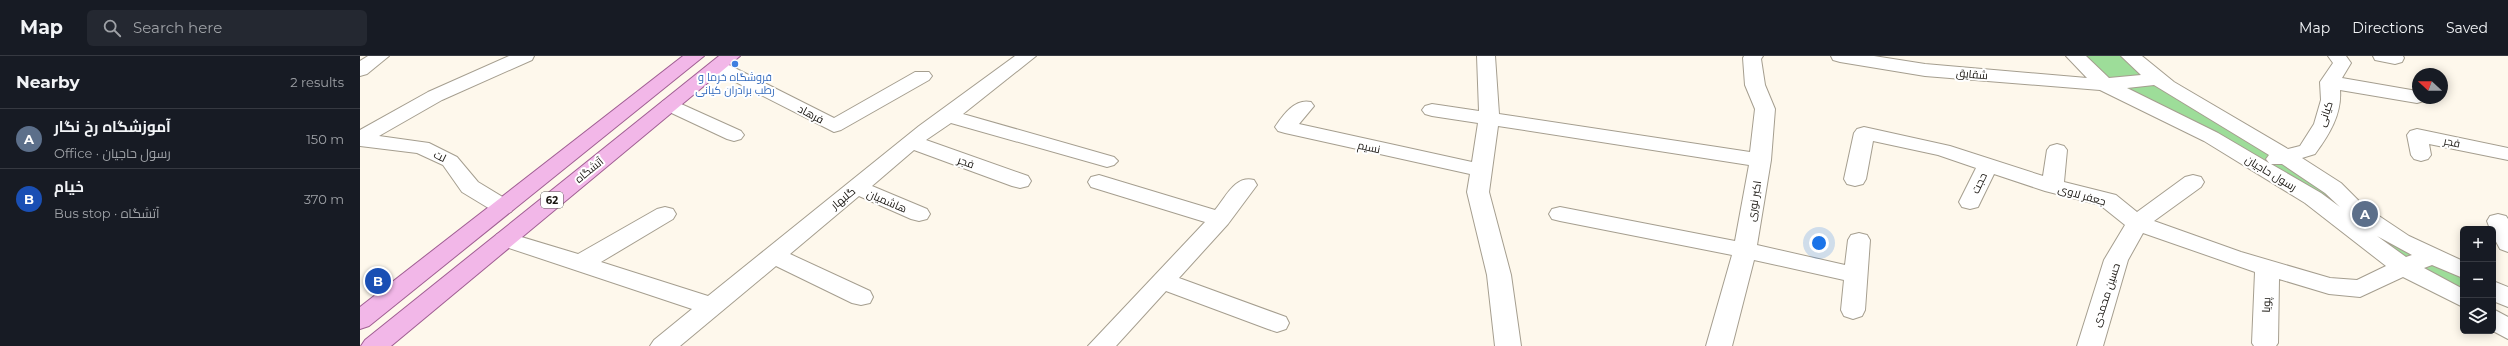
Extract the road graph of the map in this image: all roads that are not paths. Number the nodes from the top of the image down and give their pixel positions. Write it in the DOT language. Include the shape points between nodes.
graph roads {
  1 [pos="380,56"];
  2 [pos="525,56"];
  3 [pos="695,56"];
  4 [pos="1027,56"];
  5 [pos="1486,56"];
  6 [pos="1754,56"];
  7 [pos="1840,56"];
  8 [pos="2074,56"];
  9 [pos="2337,56"];
  10 [pos="725,61"];
  11 [pos="2146,64"];
  12 [pos="360,70"];
  13 [pos="922,76"];
  14 [pos="2330,82"];
  15 [pos="2104,84"];
  16 [pos="2412,96"];
  17 [pos="670,105"];
  18 [pos="1304,106"];
  19 [pos="1432,110"];
  20 [pos="949,116"];
  21 [pos="1489,117"];
  22 [pos="2228,123"];
  23 [pos="734,135"];
  24 [pos="2211,137"];
  25 [pos="360,139"];
  26 [pos="912,142"];
  27 [pos="2057,150"];
  28 [pos="2508,154"];
  29 [pos="2421,155"];
  30 [pos="2286,156"];
  31 [pos="1760,160"];
  32 [pos="1107,161"];
  33 [pos="1988,165"];
  34 [pos="2259,166"];
  35 [pos="1481,170"];
  36 [pos="1855,178"];
  37 [pos="1020,181"];
  38 [pos="1099,182"];
  39 [pos="2193,182"];
  40 [pos="1246,185"];
  41 [pos="2053,186"];
  42 [pos="856,187"];
  43 [pos="1970,202"];
  44 [pos="503,208"];
  45 [pos="666,214"];
  46 [pos="919,214"];
  47 [pos="1560,214"];
  48 [pos="1220,219"];
  49 [pos="2498,221"];
  50 [pos="2136,223"];
  51 [pos="505,239"];
  52 [pos="1859,240"];
  53 [pos="2508,244"];
  54 [pos="1745,250"];
  55 [pos="773,255"];
  56 [pos="2434,256"];
  57 [pos="581,263"];
  58 [pos="2267,267"];
  59 [pos="2403,267"];
  60 [pos="2460,269"];
  61 [pos="1854,275"];
  62 [pos="1163,281"];
  63 [pos="2496,291"];
  64 [pos="861,297"];
  65 [pos="2461,298"];
  66 [pos="2508,299"];
  67 [pos="711,306"];
  68 [pos="1853,310"];
  69 [pos="360,320"];
  70 [pos="2496,320"];
  71 [pos="1277,323"];
  72 [pos="2508,330"];
  73 [pos="2265,343"];
  74 [pos="374,346"];
  75 [pos="663,346"];
  76 [pos="1101,346"];
  77 [pos="1508,346"];
  78 [pos="1719,346"];
  79 [pos="2090,346"];
  1 -- 12 [label="street"];
  2 -- 25 [label="street" via="435,96"];
  3 -- 44 [label="main road, 62"];
  4 -- 20 [label="street, گلبهار" via="1001,73"];
  5 -- 21 [label="street"];
  6 -- 31 [label="street, اکبر نوری" via="1754,85 1765,109"];
  7 -- 15 [label="street, شقایق" via="1925,70"];
  8 -- 15 [label="street, رسول حاجیان"];
  9 -- 14 [label="street" via="2342,63"];
  10 -- 13 [label="street, فرهاد" via="834,126"];
  10 -- 17 [label="main road, آتشگاه / 62"];
  11 -- 15 [label="street"];
  11 -- 22 [label="street, رسول حاجیان"];
  14 -- 16 [label="street"];
  14 -- 30 [label="street, کیانی" via="2331,100 2324,124 2308,150"];
  15 -- 24 [label="street, رسول حاجیان"];
  17 -- 23 [label="street"];
  17 -- 51 [label="main road, آتشگاه / 62"];
  18 -- 35 [label="street, نسیم" via="1285,127"];
  19 -- 21 [label="street"];
  20 -- 26 [label="street, گلبهار"];
  20 -- 32 [label="street"];
  21 -- 31 [label="street"];
  21 -- 35 [label="street"];
  22 -- 24 [label="street"];
  22 -- 30 [label="street, رسول حاجیان"];
  24 -- 34 [label="street, رسول حاجیان"];
  25 -- 44 [label="street, لت" via="422,147 450,161 470,187"];
  26 -- 37 [label="street, فجر"];
  26 -- 42 [label="street, گلبهار"];
  27 -- 41 [label="street"];
  28 -- 29 [label="street, فجر" via="2417,135"];
  30 -- 34 [label="street, کیانی"];
  30 -- 56 [label="street, رسول حاجیان" via="2333,188 2356,211 2401,241"];
  31 -- 54 [label="street, اکبر نوری"];
  33 -- 36 [label="street, جعفر لاوی" via="1943,150 1864,133"];
  33 -- 41 [label="street, جعفر لاوی"];
  33 -- 43 [label="street, حجت"];
  34 -- 59 [label="street, رسول حاجیان" via="2313,198"];
  35 -- 77 [label="street" via="1478,192 1499,274"];
  38 -- 48 [label="street"];
  39 -- 50 [label="street"];
  40 -- 48 [label="street"];
  41 -- 50 [label="street, جعفر لاوی" via="2108,200"];
  42 -- 46 [label="street, هاشمیان"];
  42 -- 55 [label="street, گلبهار"];
  44 -- 69 [label="main road, 62"];
  45 -- 57 [label="street"];
  47 -- 54 [label="street"];
  48 -- 62 [label="street"];
  49 -- 53 [label="street"];
  50 -- 58 [label="street, جعفر لاوی"];
  50 -- 79 [label="street, حسین محمدی" via="2116,260"];
  51 -- 57 [label="street"];
  51 -- 74 [label="main road, آتشگاه / 62"];
  52 -- 61 [label="street"];
  54 -- 61 [label="street"];
  54 -- 78 [label="street, اکبر نوری"];
  55 -- 64 [label="street"];
  55 -- 67 [label="street, گلبهار"];
  56 -- 59 [label="street, جعفر لاوی"];
  56 -- 60 [label="street, رسول حاجیان"];
  57 -- 67 [label="street"];
  58 -- 59 [label="street, جعفر لاوی" via="2329,286 2360,289"];
  58 -- 73 [label="street, پویا"];
  59 -- 65 [label="street, رسول حاجیان"];
  61 -- 68 [label="street"];
  62 -- 71 [label="street"];
  62 -- 76 [label="street"];
  63 -- 66 [label="street"];
  67 -- 75 [label="street, گلبهار"];
  70 -- 72 [label="street"];
}
